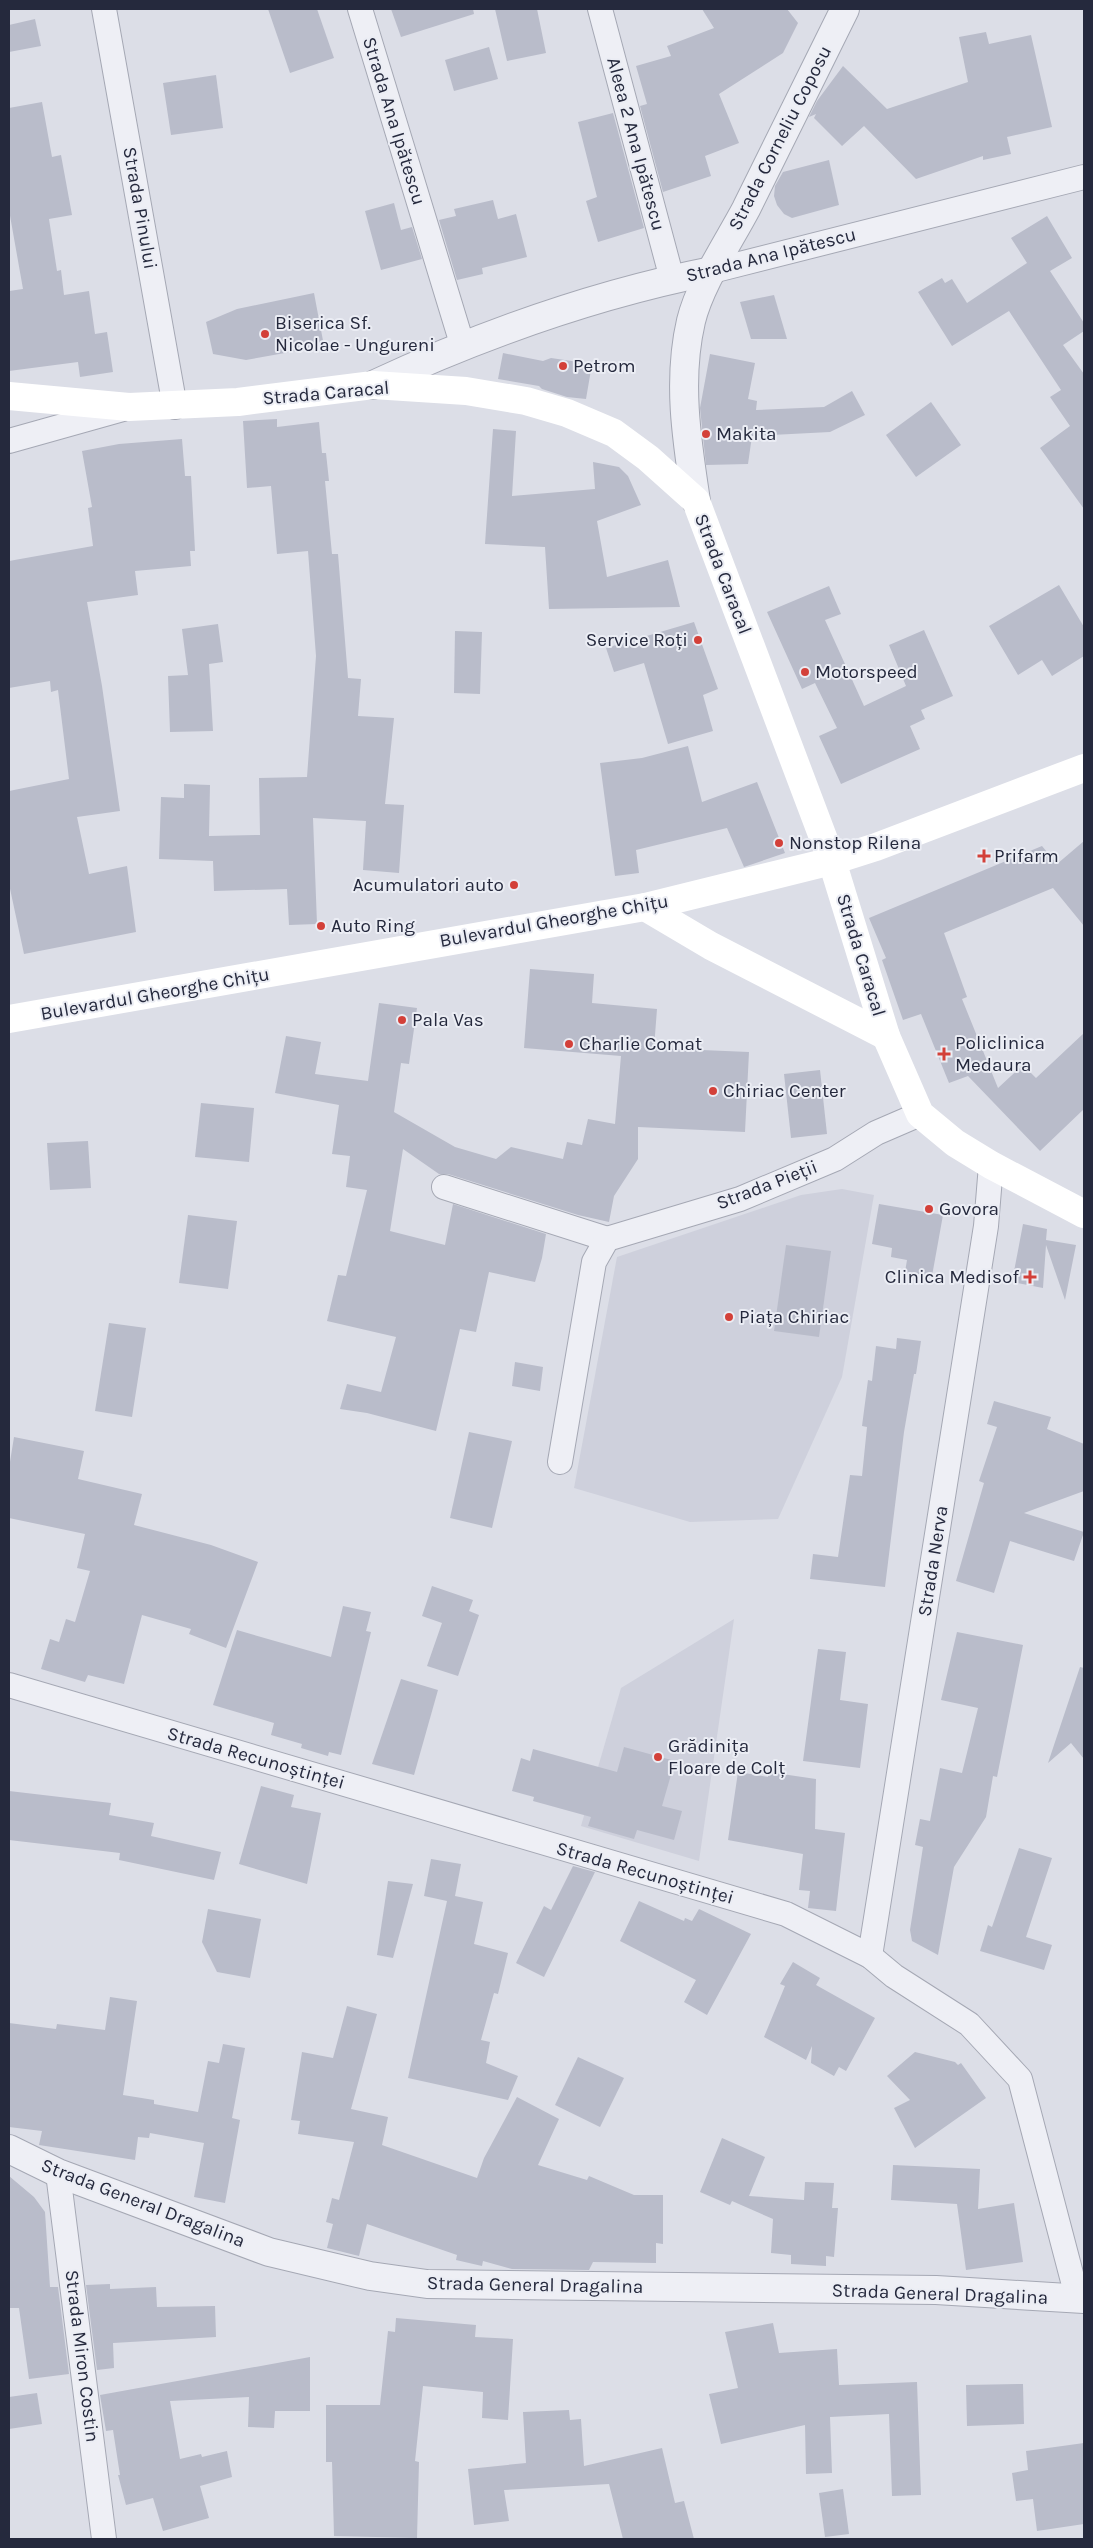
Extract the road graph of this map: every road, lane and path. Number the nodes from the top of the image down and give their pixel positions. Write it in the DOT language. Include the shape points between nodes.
graph roads {
  1 [pos="104,9"];
  2 [pos="360,9"];
  3 [pos="600,9"];
  4 [pos="845,9"];
  5 [pos="1084,177"];
  6 [pos="712,271"];
  7 [pos="672,279"];
  8 [pos="463,347"];
  9 [pos="373,385"];
  10 [pos="9,396"];
  11 [pos="176,407"];
  12 [pos="129,408"];
  13 [pos="9,441"];
  14 [pos="696,501"];
  15 [pos="1084,768"];
  16 [pos="832,861"];
  17 [pos="645,907"];
  18 [pos="9,1019"];
  19 [pos="886,1036"];
  20 [pos="920,1114"];
  21 [pos="991,1165"];
  22 [pos="444,1187"];
  23 [pos="1084,1214"];
  24 [pos="606,1239"];
  25 [pos="560,1462"];
  26 [pos="9,1685"];
  27 [pos="870,1956"];
  28 [pos="9,2149"];
  29 [pos="58,2173"];
  30 [pos="1079,2299"];
  31 [pos="104,2539"];
  1 -- 11 [label="street, Strada Pinului"];
  2 -- 8 [label="street, Strada Ana Ipătescu"];
  3 -- 7 [label="street, Aleea 2 Ana Ipătescu"];
  4 -- 6 [label="street, Strada Corneliu Coposu"];
  5 -- 6 [label="street, Strada Ana Ipătescu"];
  6 -- 7 [label="street, Strada Ana Ipătescu"];
  6 -- 14 [label="street, Strada Corneliu Coposu" via="692,320 685,364 685,427"];
  7 -- 8 [label="street, Strada Ana Ipătescu" via="589,302"];
  8 -- 9 [label="street, Strada Ana Ipătescu"];
  9 -- 11 [label="main road, Strada Caracal"];
  9 -- 14 [label="main road, Strada Caracal" via="466,392 526,401 567,413 614,433"];
  10 -- 12 [label="main road, Strada Caracal"];
  11 -- 12 [label="main road, Strada Caracal"];
  12 -- 13 [label="street"];
  14 -- 16 [label="main road, Strada Caracal"];
  15 -- 16 [label="main road, Bulevardul Gheorghe Chițu"];
  16 -- 17 [label="main road, Bulevardul Gheorghe Chițu"];
  16 -- 19 [label="main road, Strada Caracal"];
  17 -- 18 [label="main road, Bulevardul Gheorghe Chițu"];
  17 -- 19 [label="main road" via="711,946"];
  19 -- 20 [label="main road, Strada Caracal"];
  20 -- 21 [label="main road, Strada Caracal" via="955,1144"];
  20 -- 24 [label="street, Strada Pieții" via="876,1133 834,1159 740,1199"];
  21 -- 23 [label="main road, Strada Caracal"];
  21 -- 27 [label="street, Strada Nerva" via="986,1226"];
  22 -- 24 [label="street"];
  24 -- 25 [label="street" via="594,1262"];
  26 -- 27 [label="street, Strada Recunoștinței" via="786,1914"];
  27 -- 30 [label="street, Strada Recunoștinței" via="894,1976 969,2024 1020,2079"];
  28 -- 29 [label="street, Strada General Dragalina"];
  29 -- 30 [label="street, Strada General Dragalina" via="269,2252 370,2276 427,2284 936,2290"];
  29 -- 31 [label="street, Strada Miron Costin"];
}
